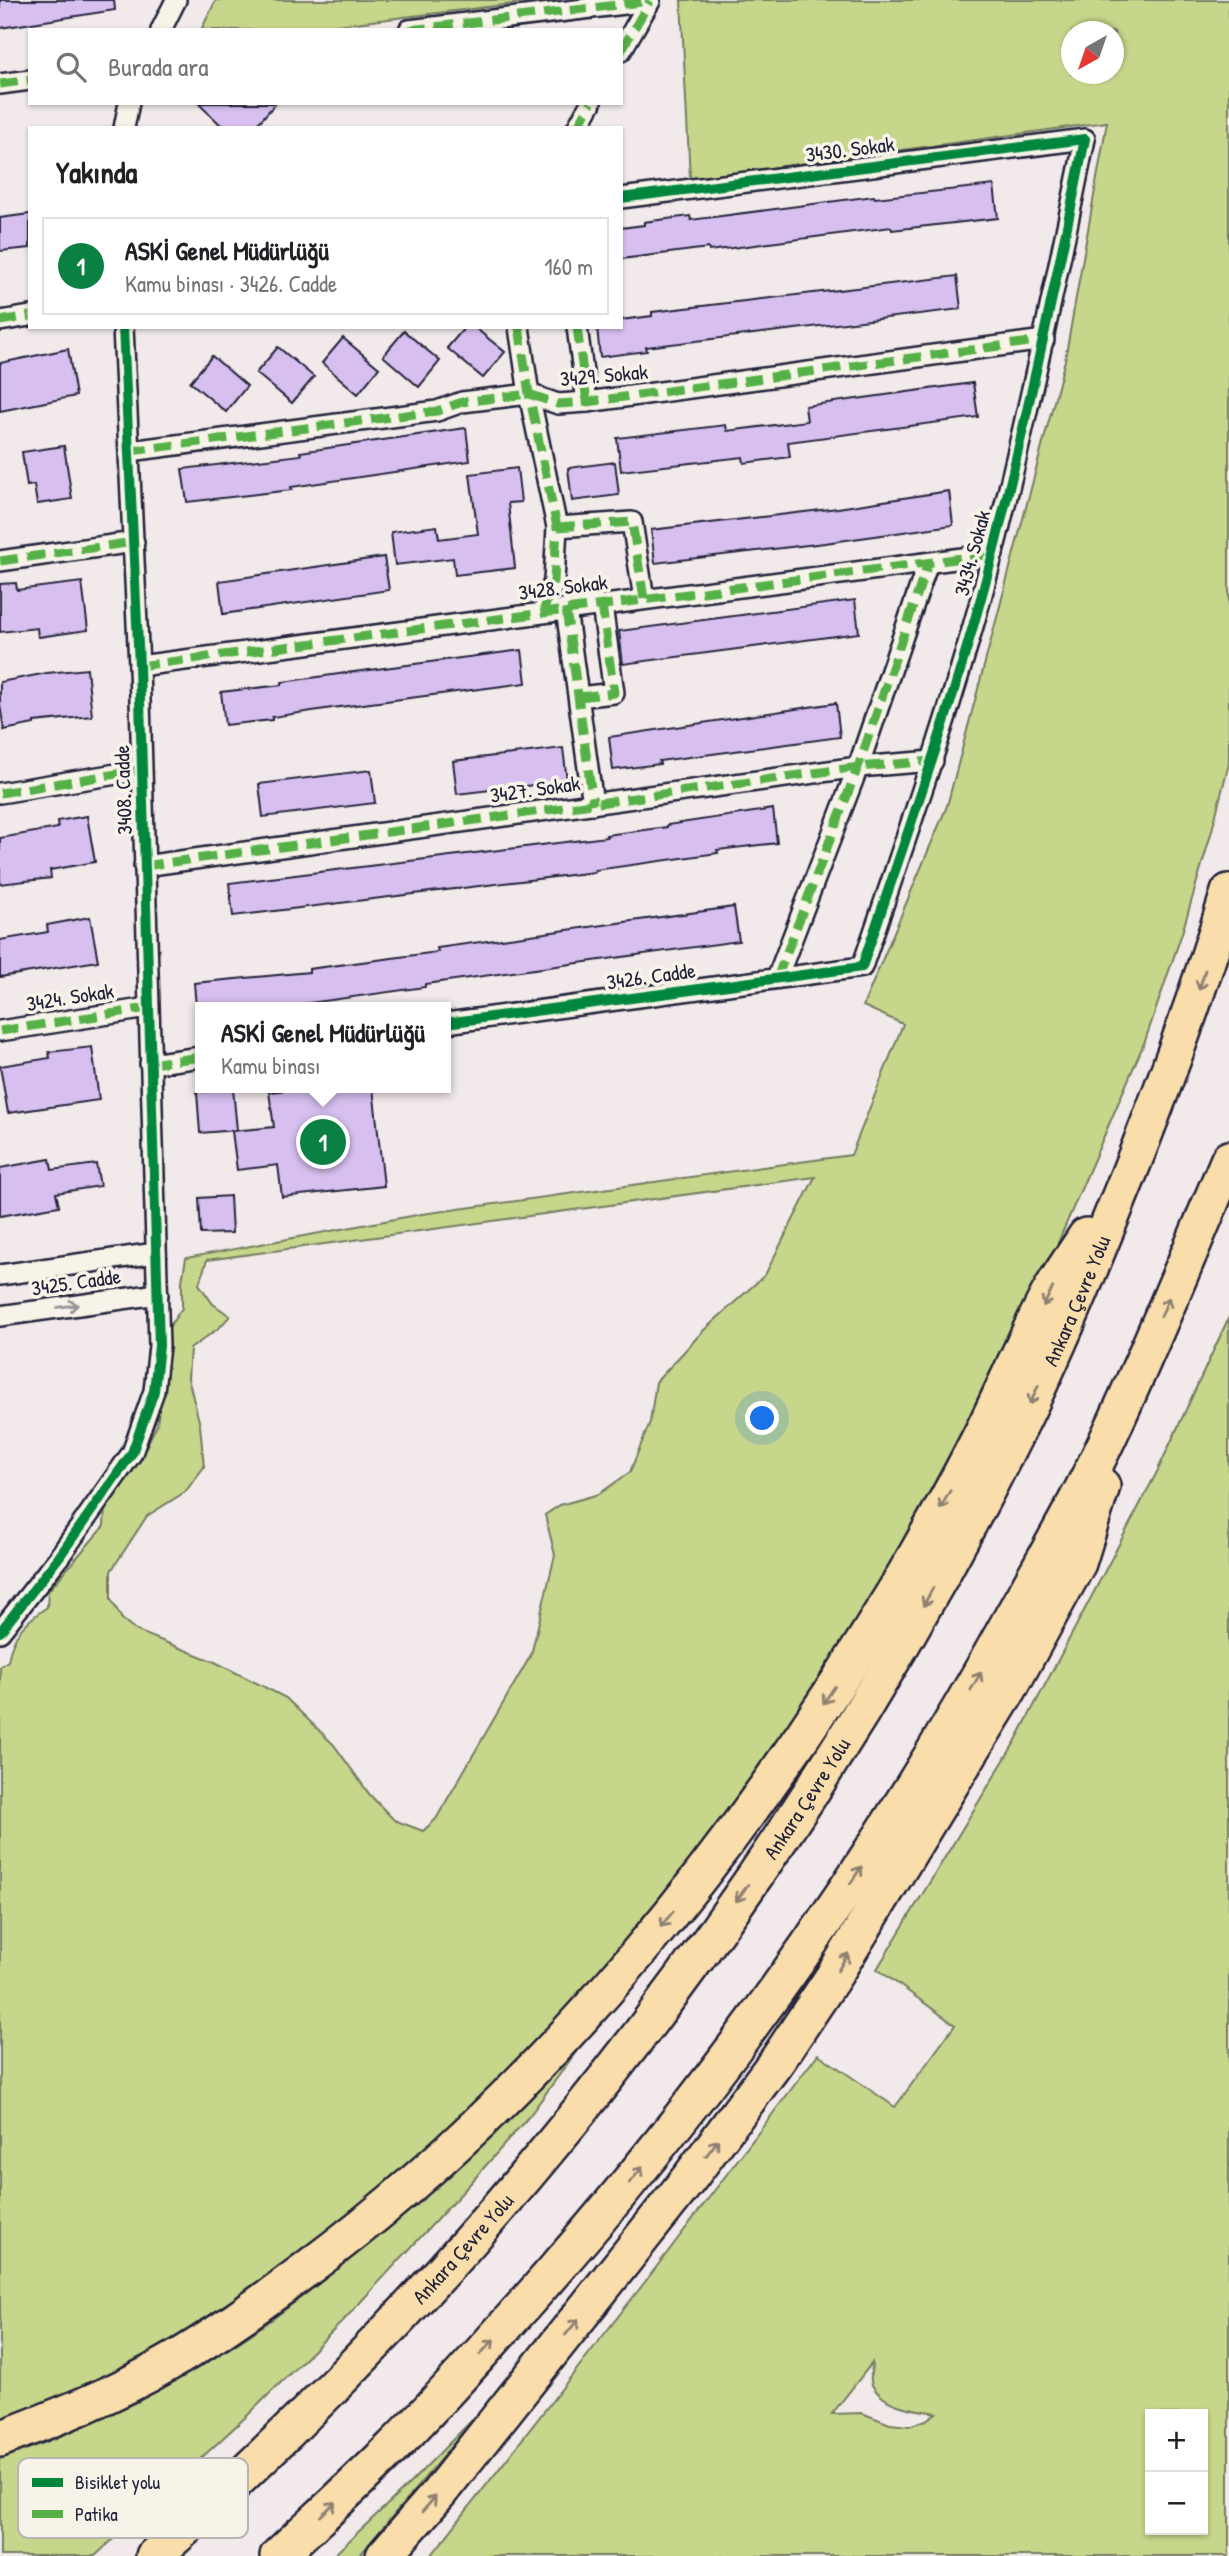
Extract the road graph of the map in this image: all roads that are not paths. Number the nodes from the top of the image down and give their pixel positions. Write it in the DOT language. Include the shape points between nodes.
graph roads {
  1 [pos="176,0"];
  2 [pos="650,1"];
  3 [pos="162,28"];
  4 [pos="426,28"];
  5 [pos="623,48"];
  6 [pos="28,80"];
  7 [pos="0,84"];
  8 [pos="129,105"];
  9 [pos="590,105"];
  10 [pos="124,126"];
  11 [pos="578,126"];
  12 [pos="1085,139"];
  13 [pos="623,198"];
  14 [pos="28,316"];
  15 [pos="0,321"];
  16 [pos="123,329"];
  17 [pos="519,329"];
  18 [pos="577,329"];
  19 [pos="1044,341"];
  20 [pos="529,394"];
  21 [pos="587,402"];
  22 [pos="130,451"];
  23 [pos="557,527"];
  24 [pos="134,542"];
  25 [pos="993,554"];
  26 [pos="0,561"];
  27 [pos="928,563"];
  28 [pos="643,599"];
  29 [pos="602,605"];
  30 [pos="566,609"];
  31 [pos="543,612"];
  32 [pos="139,666"];
  33 [pos="579,697"];
  34 [pos="933,761"];
  35 [pos="859,767"];
  36 [pos="141,770"];
  37 [pos="0,793"];
  38 [pos="593,804"];
  39 [pos="144,866"];
  40 [pos="1229,892"];
  41 [pos="862,967"];
  42 [pos="777,978"];
  43 [pos="148,1008"];
  44 [pos="451,1022"];
  45 [pos="0,1031"];
  46 [pos="195,1058"];
  47 [pos="150,1064"];
  48 [pos="1137,1156"];
  49 [pos="1229,1159"];
  50 [pos="156,1253"];
  51 [pos="0,1275"];
  52 [pos="158,1294"];
  53 [pos="0,1316"];
  54 [pos="1138,1370"];
  55 [pos="0,1632"];
  56 [pos="0,2439"];
  57 [pos="248,2469"];
  58 [pos="173,2538"];
  59 [pos="154,2556"];
  60 [pos="278,2556"];
  61 [pos="384,2556"];
  1 -- 3 [label="street"];
  2 -- 4 [label="street"];
  2 -- 5 [label="street"];
  6 -- 7 [label="street"];
  8 -- 10 [label="street"];
  9 -- 11 [label="street"];
  12 -- 13 [label="street, 3430. Sokak"];
  12 -- 19 [label="street, 3434. Sokak"];
  14 -- 15 [label="street"];
  16 -- 22 [label="street, 3408. Cadde"];
  17 -- 20 [label="street"];
  18 -- 21 [label="street"];
  19 -- 21 [label="street, 3429. Sokak"];
  19 -- 25 [label="street, 3434. Sokak"];
  20 -- 21 [label="street, 3429. Sokak" via="558,404"];
  20 -- 22 [label="street, 3429. Sokak" via="462,402 437,411"];
  20 -- 23 [label="street"];
  22 -- 24 [label="street, 3408. Cadde"];
  23 -- 28 [label="street" via="632,522"];
  23 -- 31 [label="street" via="554,581"];
  24 -- 26 [label="street"];
  24 -- 32 [label="street, 3408. Cadde"];
  25 -- 27 [label="street, 3428. Sokak"];
  25 -- 34 [label="street, 3434. Sokak"];
  27 -- 28 [label="street, 3428. Sokak"];
  27 -- 35 [label="street"];
  28 -- 29 [label="street, 3428. Sokak"];
  29 -- 30 [label="street, 3428. Sokak"];
  29 -- 33 [label="street" via="614,693"];
  30 -- 31 [label="street, 3428. Sokak"];
  30 -- 33 [label="street"];
  31 -- 32 [label="street, 3428. Sokak"];
  32 -- 36 [label="street, 3408. Cadde"];
  33 -- 38 [label="street"];
  34 -- 35 [label="street, 3427. Sokak"];
  34 -- 41 [label="street, 3434. Sokak"];
  35 -- 38 [label="street, 3427. Sokak"];
  35 -- 42 [label="street"];
  36 -- 37 [label="street"];
  36 -- 39 [label="street, 3408. Cadde"];
  38 -- 39 [label="street, 3427. Sokak"];
  39 -- 43 [label="street, 3408. Cadde"];
  40 -- 48 [label="highway, Ankara Çevre Yolu, one-way" via="1198,994"];
  41 -- 42 [label="street, 3426. Cadde"];
  42 -- 44 [label="street, 3426. Cadde"];
  43 -- 45 [label="street, 3424. Sokak"];
  43 -- 47 [label="street, 3408. Cadde"];
  46 -- 47 [label="street"];
  47 -- 50 [label="street, 3408. Cadde"];
  48 -- 56 [label="highway, one-way" via="1051,1291 982,1432 843,1675 671,1916 568,2032 459,2141 342,2243 167,2364 79,2409"];
  48 -- 57 [label="highway, Ankara Çevre Yolu, one-way" via="1024,1416 925,1604 786,1830 611,2073 513,2190 414,2301"];
  54 -- 49 [label="highway, one-way"];
  50 -- 51 [label="street, 3425. Cadde"];
  50 -- 52 [label="street, 3408. Cadde"];
  53 -- 52 [label="street, 3425. Cadde, one-way"];
  52 -- 55 [label="street, 3408. Cadde" via="154,1391 132,1453 60,1557"];
  60 -- 54 [label="highway, one-way" via="391,2449 578,2245 777,1992 946,1734 1067,1519"];
  61 -- 54 [label="highway, one-way" via="683,2186 833,1977 1009,1689 1078,1563"];
  58 -- 59 [label="highway, Ankara Çevre Yolu, one-way"];
}
